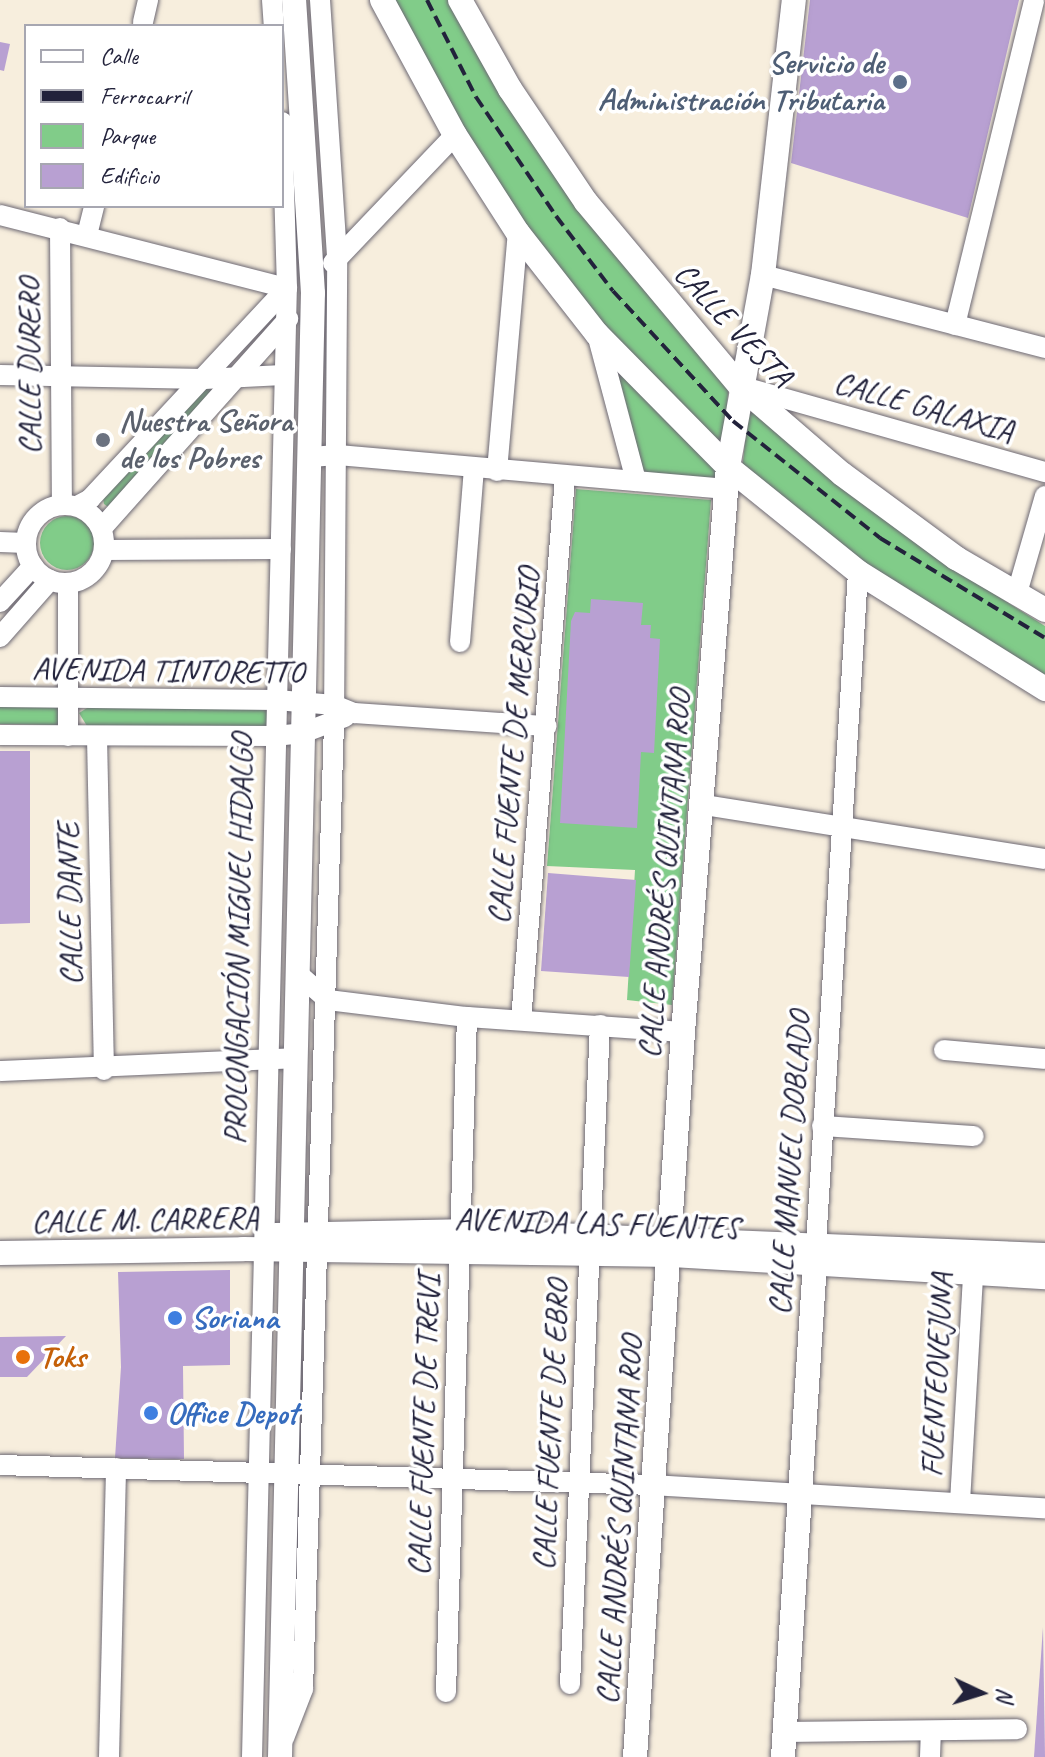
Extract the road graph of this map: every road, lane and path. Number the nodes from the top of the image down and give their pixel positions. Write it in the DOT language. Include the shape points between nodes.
graph roads {
  1 [pos="148,0"];
  2 [pos="272,0"];
  3 [pos="294,0"];
  4 [pos="320,0"];
  5 [pos="382,0"];
  6 [pos="460,0"];
  7 [pos="794,0"];
  8 [pos="1034,0"];
  9 [pos="143,22"];
  10 [pos="274,24"];
  11 [pos="455,135"];
  12 [pos="284,188"];
  13 [pos="94,208"];
  14 [pos="0,215"];
  15 [pos="60,228"];
  16 [pos="518,233"];
  17 [pos="87,235"];
  18 [pos="337,256"];
  19 [pos="311,268"];
  20 [pos="763,275"];
  21 [pos="287,288"];
  22 [pos="313,293"];
  23 [pos="284,323"];
  24 [pos="955,325"];
  25 [pos="597,334"];
  26 [pos="1045,348"];
  27 [pos="0,375"];
  28 [pos="283,375"];
  29 [pos="58,377"];
  30 [pos="236,377"];
  31 [pos="204,379"];
  32 [pos="740,386"];
  33 [pos="338,455"];
  34 [pos="310,457"];
  35 [pos="474,469"];
  36 [pos="497,471"];
  37 [pos="1045,472"];
  38 [pos="565,478"];
  39 [pos="728,478"];
  40 [pos="636,481"];
  41 [pos="1045,496"];
  42 [pos="69,505"];
  43 [pos="102,528"];
  44 [pos="0,542"];
  45 [pos="26,543"];
  46 [pos="281,549"];
  47 [pos="104,550"];
  48 [pos="33,566"];
  49 [pos="858,572"];
  50 [pos="59,581"];
  51 [pos="1017,593"];
  52 [pos="0,602"];
  53 [pos="1045,610"];
  54 [pos="0,637"];
  55 [pos="460,642"];
  56 [pos="1045,689"];
  57 [pos="0,697"];
  58 [pos="67,698"];
  59 [pos="277,700"];
  60 [pos="305,703"];
  61 [pos="341,714"];
  62 [pos="547,726"];
  63 [pos="303,733"];
  64 [pos="0,735"];
  65 [pos="68,736"];
  66 [pos="275,736"];
  67 [pos="97,737"];
  68 [pos="704,805"];
  69 [pos="846,828"];
  70 [pos="1045,859"];
  71 [pos="297,973"];
  72 [pos="328,1000"];
  73 [pos="467,1017"];
  74 [pos="521,1020"];
  75 [pos="600,1025"];
  76 [pos="683,1032"];
  77 [pos="944,1050"];
  78 [pos="295,1058"];
  79 [pos="267,1059"];
  80 [pos="1045,1059"];
  81 [pos="104,1070"];
  82 [pos="0,1071"];
  83 [pos="822,1126"];
  84 [pos="974,1136"];
  85 [pos="319,1241"];
  86 [pos="460,1241"];
  87 [pos="291,1242"];
  88 [pos="262,1243"];
  89 [pos="590,1245"];
  90 [pos="672,1247"];
  91 [pos="0,1253"];
  92 [pos="816,1254"];
  93 [pos="1045,1255"];
  94 [pos="974,1262"];
  95 [pos="1045,1277"];
  96 [pos="0,1465"];
  97 [pos="116,1468"];
  98 [pos="257,1474"];
  99 [pos="299,1477"];
  100 [pos="453,1481"];
  101 [pos="578,1484"];
  102 [pos="653,1485"];
  103 [pos="800,1492"];
  104 [pos="960,1502"];
  105 [pos="1045,1508"];
  106 [pos="570,1684"];
  107 [pos="446,1692"];
  108 [pos="1017,1729"];
  109 [pos="784,1732"];
  110 [pos="931,1732"];
  111 [pos="280,1753"];
  112 [pos="109,1757"];
  113 [pos="252,1757"];
  114 [pos="635,1757"];
  115 [pos="783,1757"];
  116 [pos="930,1757"];
  1 -- 9 [label="street"];
  2 -- 10 [label="street"];
  3 -- 19 [label="main road, PROLONGACIÓN MIGUEL HIDALGO"];
  4 -- 18 [label="street"];
  5 -- 11 [label="main road"];
  6 -- 32 [label="main road, CALLE VESTA" via="510,89 586,202"];
  7 -- 20 [label="main road, CALLE ANDRÉS QUINTANA ROO"];
  8 -- 24 [label="street"];
  11 -- 16 [label="main road"];
  11 -- 18 [label="street"];
  12 -- 21 [label="street, PROLONGACIÓN MIGUEL HIDALGO"];
  13 -- 17 [label="street"];
  14 -- 15 [label="street"];
  15 -- 17 [label="street"];
  15 -- 29 [label="street, CALLE DURERO"];
  16 -- 25 [label="main road"];
  16 -- 36 [label="street"];
  17 -- 21 [label="street"];
  18 -- 19 [label="street"];
  18 -- 22 [label="street"];
  18 -- 33 [label="street"];
  19 -- 21 [label="street"];
  19 -- 22 [label="main road, PROLONGACIÓN MIGUEL HIDALGO"];
  20 -- 24 [label="street"];
  20 -- 32 [label="main road, CALLE ANDRÉS QUINTANA ROO"];
  21 -- 23 [label="street, PROLONGACIÓN MIGUEL HIDALGO"];
  21 -- 31 [label="street"];
  22 -- 23 [label="street"];
  22 -- 34 [label="main road, PROLONGACIÓN MIGUEL HIDALGO"];
  23 -- 28 [label="street, PROLONGACIÓN MIGUEL HIDALGO"];
  23 -- 30 [label="street"];
  24 -- 26 [label="street"];
  25 -- 39 [label="main road"];
  25 -- 40 [label="street"];
  27 -- 29 [label="street"];
  28 -- 30 [label="street"];
  28 -- 46 [label="street, PROLONGACIÓN MIGUEL HIDALGO"];
  29 -- 31 [label="street"];
  29 -- 42 [label="street, CALLE DURERO"];
  30 -- 31 [label="street"];
  30 -- 43 [label="street"];
  31 -- 42 [label="street" via="90,499"];
  32 -- 37 [label="street, CALLE GALAXIA"];
  32 -- 39 [label="main road, CALLE ANDRÉS QUINTANA ROO"];
  32 -- 51 [label="main road, CALLE VESTA" via="842,474 956,558"];
  33 -- 34 [label="street"];
  33 -- 35 [label="street"];
  33 -- 61 [label="street"];
  34 -- 60 [label="main road, PROLONGACIÓN MIGUEL HIDALGO"];
  35 -- 36 [label="street"];
  35 -- 55 [label="street"];
  36 -- 38 [label="street"];
  38 -- 40 [label="street"];
  38 -- 62 [label="street, CALLE FUENTE DE MERCURIO"];
  39 -- 40 [label="street"];
  39 -- 49 [label="main road"];
  39 -- 68 [label="main road, CALLE ANDRÉS QUINTANA ROO"];
  41 -- 51 [label="street"];
  42 -- 43 [label="street"];
  42 -- 45 [label="street" via="37,516"];
  43 -- 47 [label="street"];
  44 -- 45 [label="street"];
  45 -- 48 [label="street"];
  46 -- 47 [label="street"];
  46 -- 59 [label="street, PROLONGACIÓN MIGUEL HIDALGO"];
  47 -- 50 [label="street" via="88,576"];
  48 -- 50 [label="street"];
  48 -- 52 [label="street"];
  49 -- 56 [label="main road"];
  49 -- 69 [label="street, CALLE MANUEL DOBLADO"];
  50 -- 54 [label="street"];
  50 -- 58 [label="street"];
  51 -- 53 [label="main road, CALLE VESTA"];
  57 -- 58 [label="street, AVENIDA TINTORETTO"];
  58 -- 59 [label="street, AVENIDA TINTORETTO"];
  58 -- 65 [label="street"];
  59 -- 60 [label="street, AVENIDA TINTORETTO"];
  59 -- 66 [label="street, PROLONGACIÓN MIGUEL HIDALGO"];
  60 -- 61 [label="street, AVENIDA TINTORETTO"];
  60 -- 63 [label="main road, PROLONGACIÓN MIGUEL HIDALGO"];
  61 -- 62 [label="street"];
  61 -- 63 [label="street, AVENIDA TINTORETTO"];
  61 -- 72 [label="street"];
  62 -- 74 [label="street, CALLE FUENTE DE MERCURIO"];
  63 -- 66 [label="street, AVENIDA TINTORETTO"];
  63 -- 71 [label="main road, PROLONGACIÓN MIGUEL HIDALGO"];
  64 -- 65 [label="street, AVENIDA TINTORETTO"];
  65 -- 67 [label="street, AVENIDA TINTORETTO"];
  66 -- 67 [label="street, AVENIDA TINTORETTO"];
  66 -- 79 [label="street, PROLONGACIÓN MIGUEL HIDALGO"];
  67 -- 81 [label="street, CALLE DANTE"];
  68 -- 69 [label="street"];
  68 -- 76 [label="main road, CALLE ANDRÉS QUINTANA ROO"];
  69 -- 70 [label="street"];
  69 -- 83 [label="street, CALLE MANUEL DOBLADO"];
  71 -- 72 [label="street"];
  71 -- 78 [label="main road, PROLONGACIÓN MIGUEL HIDALGO"];
  72 -- 73 [label="street"];
  72 -- 85 [label="street"];
  73 -- 74 [label="street"];
  73 -- 86 [label="street, CALLE FUENTE DE TREVI"];
  74 -- 75 [label="street"];
  75 -- 76 [label="street"];
  75 -- 89 [label="street, CALLE FUENTE DE EBRO"];
  76 -- 90 [label="main road, CALLE ANDRÉS QUINTANA ROO"];
  77 -- 80 [label="street"];
  78 -- 79 [label="street"];
  78 -- 87 [label="main road, PROLONGACIÓN MIGUEL HIDALGO"];
  79 -- 81 [label="street"];
  79 -- 88 [label="street, PROLONGACIÓN MIGUEL HIDALGO"];
  81 -- 82 [label="street"];
  83 -- 84 [label="street"];
  83 -- 92 [label="street, CALLE MANUEL DOBLADO"];
  85 -- 86 [label="main road, AVENIDA LAS FUENTES"];
  85 -- 87 [label="main road, AVENIDA LAS FUENTES"];
  85 -- 99 [label="street"];
  86 -- 89 [label="main road, AVENIDA LAS FUENTES"];
  86 -- 100 [label="street, CALLE FUENTE DE TREVI"];
  87 -- 88 [label="main road, CALLE M. CARRERA"];
  87 -- 99 [label="main road, PROLONGACIÓN MIGUEL HIDALGO"];
  88 -- 91 [label="main road, CALLE M. CARRERA"];
  88 -- 98 [label="street, PROLONGACIÓN MIGUEL HIDALGO"];
  89 -- 90 [label="main road, AVENIDA LAS FUENTES"];
  89 -- 101 [label="street, CALLE FUENTE DE EBRO"];
  90 -- 92 [label="main road, AVENIDA LAS FUENTES"];
  90 -- 102 [label="main road, CALLE ANDRÉS QUINTANA ROO"];
  92 -- 94 [label="main road, AVENIDA LAS FUENTES"];
  92 -- 103 [label="main road, CALLE MANUEL DOBLADO"];
  93 -- 94 [label="main road, AVENIDA LAS FUENTES"];
  94 -- 95 [label="main road, AVENIDA LAS FUENTES"];
  94 -- 104 [label="street, FUENTEOVEJUNA"];
  96 -- 97 [label="street"];
  97 -- 98 [label="street"];
  97 -- 112 [label="street"];
  98 -- 99 [label="street"];
  98 -- 113 [label="street, PROLONGACIÓN MIGUEL HIDALGO"];
  99 -- 100 [label="street"];
  99 -- 111 [label="main road, PROLONGACIÓN MIGUEL HIDALGO"];
  100 -- 101 [label="street"];
  100 -- 107 [label="street, CALLE FUENTE DE TREVI"];
  101 -- 102 [label="street"];
  101 -- 106 [label="street, CALLE FUENTE DE EBRO"];
  102 -- 103 [label="street"];
  102 -- 114 [label="main road, CALLE ANDRÉS QUINTANA ROO"];
  103 -- 104 [label="street"];
  103 -- 109 [label="main road, CALLE MANUEL DOBLADO"];
  104 -- 105 [label="street"];
  108 -- 110 [label="street"];
  109 -- 110 [label="street"];
  109 -- 115 [label="main road, CALLE MANUEL DOBLADO"];
  110 -- 116 [label="street"];
}
